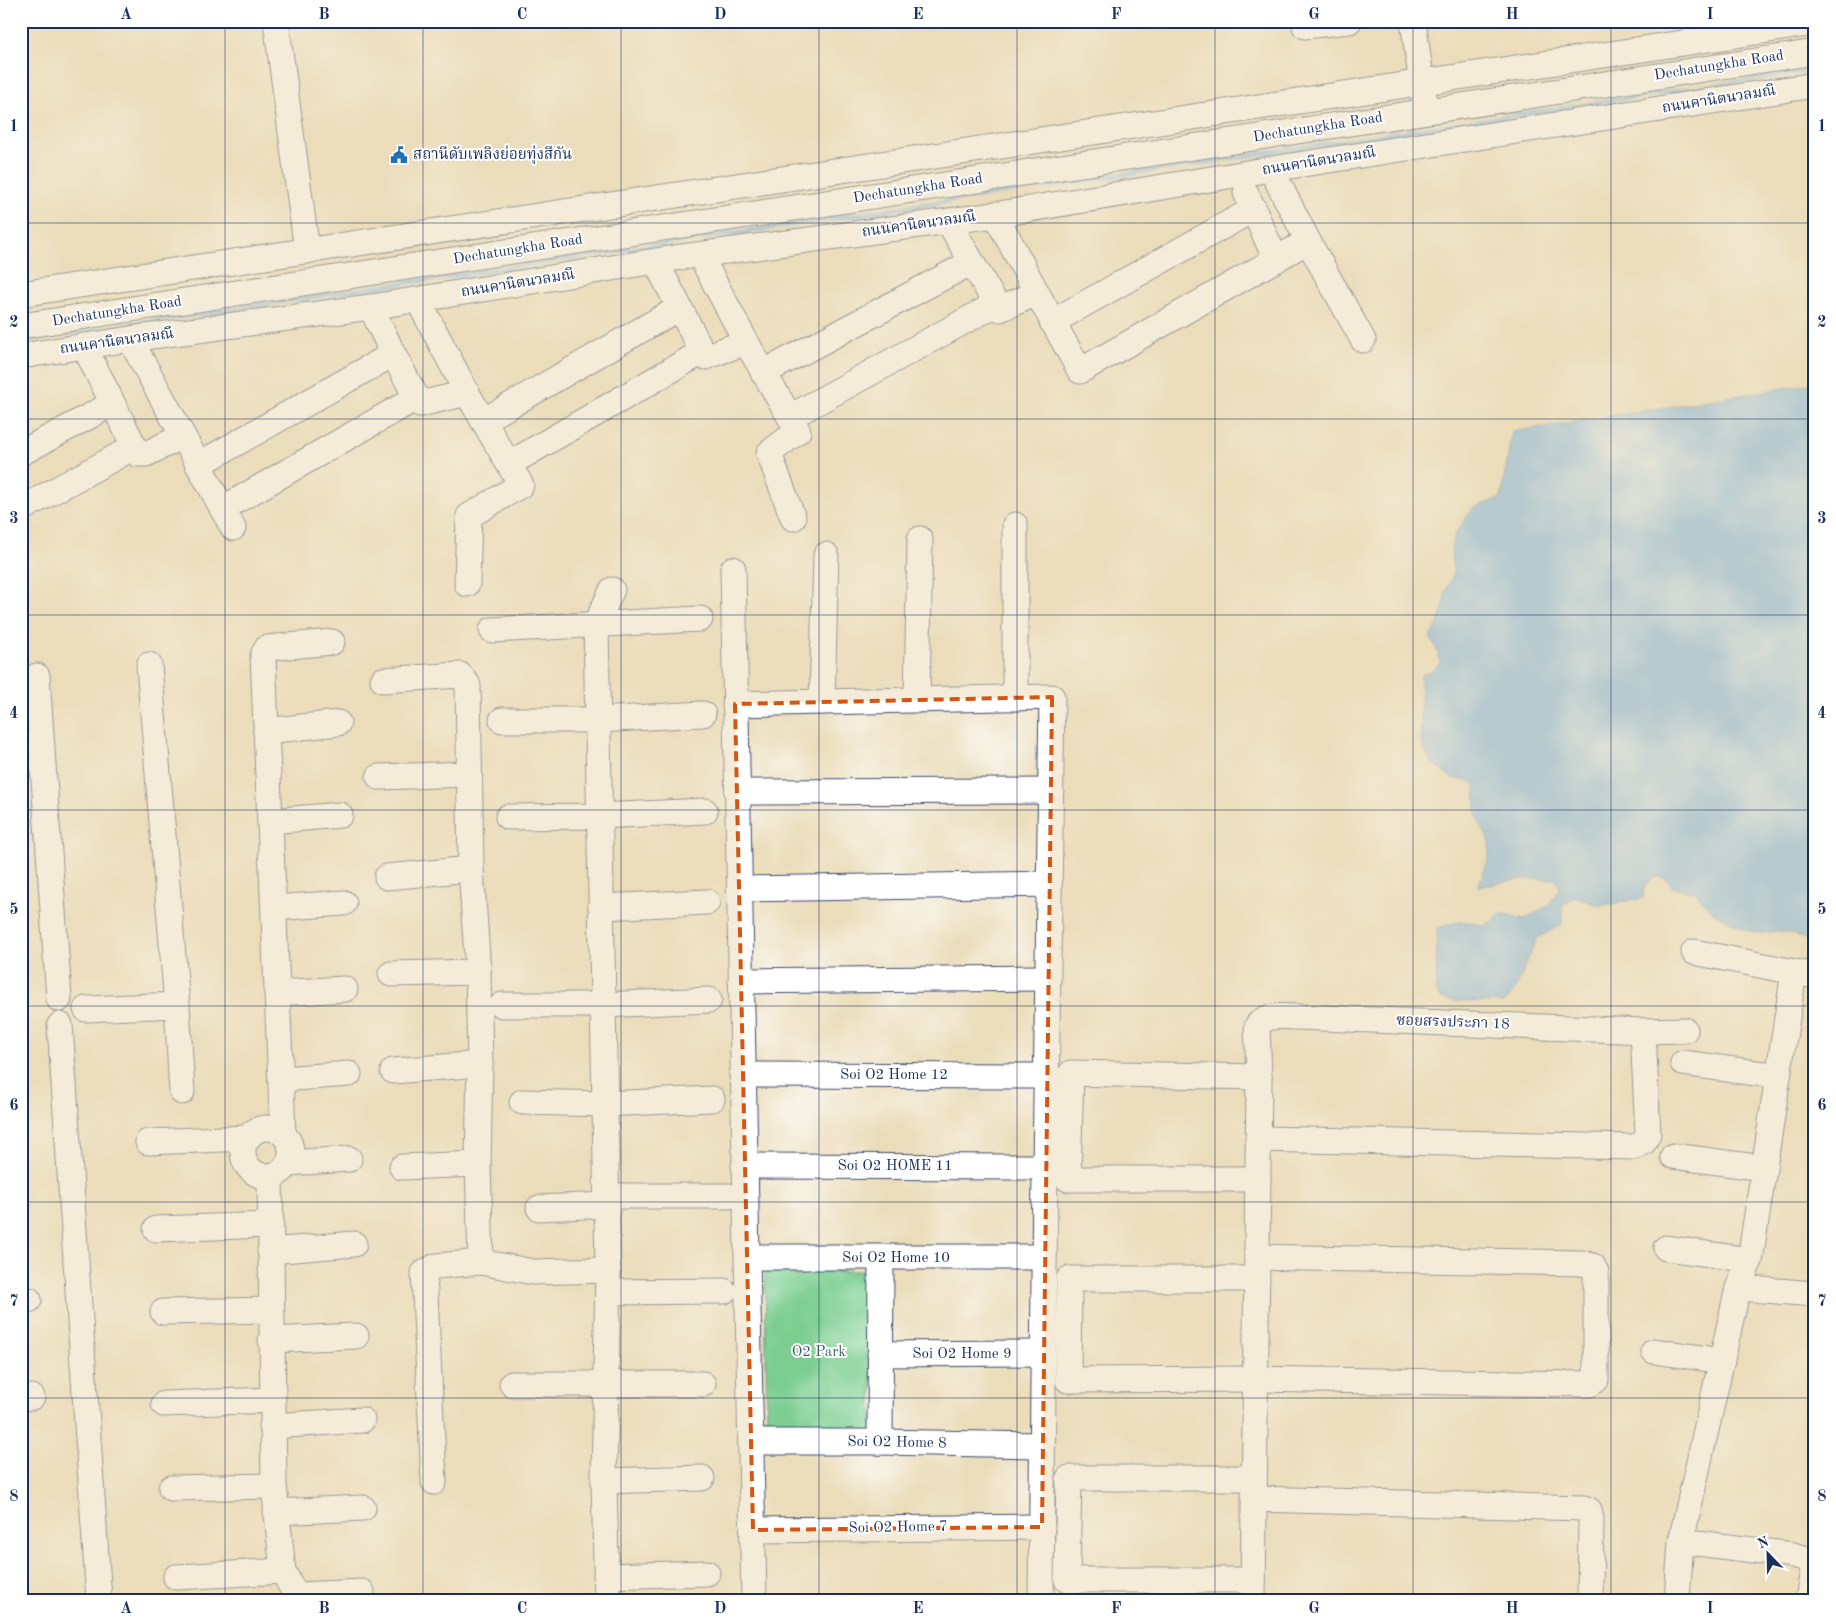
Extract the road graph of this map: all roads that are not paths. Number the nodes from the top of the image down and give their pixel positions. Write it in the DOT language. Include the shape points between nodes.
graph roads {
  1 [pos="276,21"];
  2 [pos="1349,21"];
  3 [pos="1413,21"];
  4 [pos="1815,23"];
  5 [pos="1305,26"];
  6 [pos="1815,52"];
  7 [pos="1421,82"];
  8 [pos="1815,85"];
  9 [pos="1426,111"];
  10 [pos="1255,161"];
  11 [pos="702,191"];
  12 [pos="1254,209"];
  13 [pos="995,214"];
  14 [pos="948,221"];
  15 [pos="706,222"];
  16 [pos="1308,241"];
  17 [pos="307,251"];
  18 [pos="700,255"];
  19 [pos="1276,260"];
  20 [pos="656,262"];
  21 [pos="972,262"];
  22 [pos="1036,292"];
  23 [pos="21,294"];
  24 [pos="418,300"];
  25 [pos="996,304"];
  26 [pos="371,307"];
  27 [pos="679,308"];
  28 [pos="1052,322"];
  29 [pos="21,326"];
  30 [pos="93,333"];
  31 [pos="130,339"];
  32 [pos="1363,340"];
  33 [pos="746,342"];
  34 [pos="702,352"];
  35 [pos="393,354"];
  36 [pos="21,356"];
  37 [pos="763,372"];
  38 [pos="467,393"];
  39 [pos="416,398"];
  40 [pos="112,404"];
  41 [pos="790,417"];
  42 [pos="483,421"];
  43 [pos="183,436"];
  44 [pos="134,447"];
  45 [pos="21,453"];
  46 [pos="509,464"];
  47 [pos="198,465"];
  48 [pos="21,508"];
  49 [pos="793,518"];
  50 [pos="1015,525"];
  51 [pos="920,539"];
  52 [pos="826,555"];
  53 [pos="733,569"];
  54 [pos="466,584"];
  55 [pos="612,590"];
  56 [pos="700,619"];
  57 [pos="596,624"];
  58 [pos="492,630"];
  59 [pos="332,642"];
  60 [pos="149,665"];
  61 [pos="37,676"];
  62 [pos="383,680"];
  63 [pos="1015,698"];
  64 [pos="917,700"];
  65 [pos="822,702"];
  66 [pos="735,704"];
  67 [pos="703,714"];
  68 [pos="502,720"];
  69 [pos="598,720"];
  70 [pos="338,723"];
  71 [pos="266,731"];
  72 [pos="469,774"];
  73 [pos="379,777"];
  74 [pos="1051,791"];
  75 [pos="737,792"];
  76 [pos="705,811"];
  77 [pos="340,814"];
  78 [pos="599,816"];
  79 [pos="508,817"];
  80 [pos="270,821"];
  81 [pos="472,869"];
  82 [pos="387,876"];
  83 [pos="1049,884"];
  84 [pos="739,889"];
  85 [pos="707,902"];
  86 [pos="344,903"];
  87 [pos="601,907"];
  88 [pos="274,908"];
  89 [pos="1694,952"];
  90 [pos="478,972"];
  91 [pos="391,974"];
  92 [pos="1804,974"];
  93 [pos="1048,978"];
  94 [pos="740,981"];
  95 [pos="345,989"];
  96 [pos="277,993"];
  97 [pos="58,998"];
  98 [pos="710,1000"];
  99 [pos="177,1005"];
  100 [pos="502,1005"];
  101 [pos="603,1005"];
  102 [pos="86,1009"];
  103 [pos="60,1025"];
  104 [pos="1685,1030"];
  105 [pos="1643,1031"];
  106 [pos="1682,1063"];
  107 [pos="480,1064"];
  108 [pos="393,1070"];
  109 [pos="348,1074"];
  110 [pos="742,1075"];
  111 [pos="1046,1076"];
  112 [pos="1778,1076"];
  113 [pos="1259,1077"];
  114 [pos="281,1080"];
  115 [pos="182,1092"];
  116 [pos="712,1099"];
  117 [pos="522,1102"];
  118 [pos="605,1104"];
  119 [pos="283,1134"];
  120 [pos="248,1138"];
  121 [pos="1258,1138"];
  122 [pos="148,1142"];
  123 [pos="1673,1156"];
  124 [pos="349,1159"];
  125 [pos="478,1164"];
  126 [pos="744,1166"];
  127 [pos="402,1167"];
  128 [pos="1045,1167"];
  129 [pos="1764,1168"];
  130 [pos="279,1169"];
  131 [pos="1258,1179"];
  132 [pos="729,1196"];
  133 [pos="607,1200"];
  134 [pos="539,1208"];
  135 [pos="270,1225"];
  136 [pos="156,1229"];
  137 [pos="354,1244"];
  138 [pos="1666,1248"];
  139 [pos="270,1251"];
  140 [pos="748,1257"];
  141 [pos="1044,1257"];
  142 [pos="881,1258"];
  143 [pos="1750,1260"];
  144 [pos="481,1262"];
  145 [pos="1257,1268"];
  146 [pos="608,1281"];
  147 [pos="1738,1288"];
  148 [pos="724,1291"];
  149 [pos="1815,1294"];
  150 [pos="271,1310"];
  151 [pos="163,1312"];
  152 [pos="356,1336"];
  153 [pos="271,1340"];
  154 [pos="1654,1351"];
  155 [pos="880,1354"];
  156 [pos="1043,1354"];
  157 [pos="1722,1361"];
  158 [pos="1256,1379"];
  159 [pos="606,1383"];
  160 [pos="512,1384"];
  161 [pos="704,1384"];
  162 [pos="272,1400"];
  163 [pos="164,1404"];
  164 [pos="362,1420"];
  165 [pos="272,1426"];
  166 [pos="752,1442"];
  167 [pos="880,1442"];
  168 [pos="1042,1445"];
  169 [pos="702,1478"];
  170 [pos="604,1480"];
  171 [pos="434,1482"];
  172 [pos="274,1486"];
  173 [pos="171,1488"];
  174 [pos="1254,1488"];
  175 [pos="363,1508"];
  176 [pos="276,1512"];
  177 [pos="1042,1527"];
  178 [pos="753,1530"];
  179 [pos="1681,1541"];
  180 [pos="1815,1560"];
  181 [pos="283,1571"];
  182 [pos="707,1573"];
  183 [pos="176,1577"];
  184 [pos="606,1588"];
  185 [pos="1253,1590"];
  186 [pos="362,1592"];
  187 [pos="297,1597"];
  188 [pos="99,1600"];
  189 [pos="754,1600"];
  190 [pos="1041,1600"];
  191 [pos="1590,1600"];
  192 [pos="1677,1600"];
  193 [pos="1808,1600"];
  1 -- 17 [label="street"];
  2 -- 5 [label="street"];
  3 -- 7 [label="street"];
  4 -- 7 [label="street, Dechatungkha Road"];
  6 -- 9 [label="street, Dechatungkha Road"];
  7 -- 9 [label="street"];
  7 -- 11 [label="street, Dechatungkha Road"];
  8 -- 10 [label="street, ถนนคานิตนวลมณี"];
  9 -- 10 [label="street, Dechatungkha Road"];
  10 -- 12 [label="street"];
  10 -- 13 [label="street, ถนนคานิตนวลมณี"];
  10 -- 15 [label="street, Dechatungkha Road"];
  10 -- 16 [label="street"];
  11 -- 15 [label="street"];
  11 -- 17 [label="street, Dechatungkha Road"];
  12 -- 19 [label="street"];
  12 -- 28 [label="street"];
  13 -- 14 [label="street, ถนนคานิตนวลมณี"];
  13 -- 22 [label="street"];
  14 -- 18 [label="street, ถนนคานิตนวลมณี"];
  14 -- 21 [label="street"];
  15 -- 30 [label="street, Dechatungkha Road"];
  16 -- 19 [label="street"];
  16 -- 32 [label="street"];
  17 -- 23 [label="street, Dechatungkha Road"];
  18 -- 20 [label="street, ถนนคานิตนวลมณี"];
  18 -- 33 [label="street"];
  19 -- 28 [label="street" via="1080,371"];
  20 -- 24 [label="street, ถนนคานิตนวลมณี"];
  20 -- 27 [label="street"];
  21 -- 25 [label="street"];
  21 -- 37 [label="street"];
  22 -- 25 [label="street" via="1000,309"];
  22 -- 28 [label="street"];
  24 -- 26 [label="street, ถนนคานิตนวลมณี"];
  24 -- 38 [label="street"];
  25 -- 41 [label="street"];
  26 -- 31 [label="street, ถนนคานิตนวลมณี"];
  26 -- 35 [label="street"];
  27 -- 34 [label="street"];
  27 -- 42 [label="street"];
  29 -- 30 [label="street, Dechatungkha Road"];
  30 -- 31 [label="street, ถนนคานิตนวลมณี"];
  30 -- 36 [label="street, ถนนคานิตนวลมณี"];
  30 -- 40 [label="street"];
  31 -- 43 [label="street"];
  33 -- 34 [label="street" via="707,357"];
  33 -- 37 [label="street"];
  34 -- 46 [label="street"];
  35 -- 39 [label="street"];
  35 -- 47 [label="street"];
  37 -- 41 [label="street"];
  38 -- 39 [label="street" via="424,404"];
  38 -- 42 [label="street"];
  39 -- 47 [label="street" via="228,518"];
  40 -- 44 [label="street"];
  40 -- 45 [label="street"];
  41 -- 49 [label="street" via="798,431 769,453"];
  42 -- 46 [label="street"];
  43 -- 44 [label="street" via="146,454 138,454"];
  43 -- 47 [label="street"];
  44 -- 48 [label="street"];
  46 -- 54 [label="street" via="521,485 469,516"];
  50 -- 63 [label="street"];
  51 -- 64 [label="street"];
  52 -- 65 [label="street"];
  53 -- 66 [label="street"];
  55 -- 57 [label="street"];
  56 -- 57 [label="street"];
  57 -- 58 [label="street"];
  57 -- 69 [label="street"];
  59 -- 71 [label="street" via="267,648 262,655"];
  60 -- 99 [label="street"];
  61 -- 97 [label="street"];
  62 -- 72 [label="street" via="460,675 464,679 468,684"];
  63 -- 64 [label="street"];
  63 -- 74 [label="street" via="1052,697"];
  64 -- 65 [label="street"];
  65 -- 66 [label="street"];
  66 -- 75 [label="street"];
  67 -- 69 [label="street"];
  68 -- 69 [label="street"];
  69 -- 78 [label="street"];
  70 -- 71 [label="street"];
  71 -- 80 [label="street"];
  72 -- 73 [label="street"];
  72 -- 81 [label="street"];
  74 -- 75 [label="street"];
  74 -- 83 [label="street"];
  75 -- 84 [label="street"];
  76 -- 78 [label="street"];
  77 -- 80 [label="street"];
  78 -- 79 [label="street"];
  78 -- 87 [label="street"];
  80 -- 88 [label="street"];
  81 -- 82 [label="street"];
  81 -- 90 [label="street"];
  83 -- 84 [label="street"];
  83 -- 93 [label="street"];
  84 -- 94 [label="street"];
  85 -- 87 [label="street"];
  86 -- 88 [label="street"];
  87 -- 101 [label="street"];
  88 -- 96 [label="street"];
  89 -- 92 [label="street"];
  90 -- 91 [label="street"];
  90 -- 107 [label="street"];
  92 -- 112 [label="street"];
  93 -- 94 [label="street"];
  93 -- 111 [label="street"];
  94 -- 110 [label="street"];
  95 -- 96 [label="street"];
  96 -- 114 [label="street"];
  97 -- 102 [label="street" via="72,995 79,998"];
  97 -- 103 [label="street" via="53,1012"];
  98 -- 101 [label="street"];
  99 -- 102 [label="street"];
  99 -- 115 [label="street"];
  100 -- 101 [label="street"];
  101 -- 118 [label="street"];
  102 -- 103 [label="street" via="83,1021 78,1025 66,1028"];
  103 -- 188 [label="street"];
  104 -- 105 [label="street, ซอยสรงประภา 18"];
  105 -- 113 [label="street, ซอยสรงประภา 18" via="1276,1016 1264,1019 1257,1026"];
  105 -- 121 [label="street" via="1648,1134 1644,1142 1635,1147"];
  106 -- 112 [label="street"];
  107 -- 108 [label="street"];
  107 -- 125 [label="street"];
  109 -- 114 [label="street"];
  110 -- 111 [label="street, Soi O2 Home 12"];
  110 -- 126 [label="street"];
  111 -- 128 [label="street"];
  112 -- 129 [label="street"];
  113 -- 121 [label="street"];
  113 -- 131 [label="street" via="1071,1073 1068,1179"];
  114 -- 119 [label="street"];
  116 -- 118 [label="street"];
  117 -- 118 [label="street"];
  118 -- 133 [label="street"];
  119 -- 120 [label="street" via="269,1128 261,1129"];
  119 -- 130 [label="street" via="291,1148 291,1156"];
  120 -- 122 [label="street"];
  120 -- 130 [label="street" via="243,1153 249,1167 262,1176"];
  121 -- 131 [label="street"];
  123 -- 129 [label="street"];
  124 -- 130 [label="street"];
  125 -- 127 [label="street"];
  125 -- 144 [label="street"];
  126 -- 128 [label="street, Soi O2 HOME 11"];
  126 -- 140 [label="street"];
  128 -- 141 [label="street"];
  129 -- 143 [label="street"];
  130 -- 135 [label="street"];
  131 -- 145 [label="street"];
  132 -- 133 [label="street"];
  133 -- 134 [label="street"];
  133 -- 146 [label="street"];
  135 -- 136 [label="street"];
  135 -- 139 [label="street"];
  137 -- 139 [label="street"];
  138 -- 143 [label="street"];
  139 -- 150 [label="street"];
  140 -- 142 [label="street, Soi O2 Home 10"];
  140 -- 166 [label="street"];
  141 -- 142 [label="street, Soi O2 Home 10"];
  141 -- 156 [label="street"];
  142 -- 155 [label="street"];
  143 -- 147 [label="street"];
  144 -- 146 [label="street"];
  144 -- 171 [label="street" via="436,1266 424,1273"];
  145 -- 158 [label="street"];
  145 -- 158 [label="street" via="1069,1280 1068,1380"];
  145 -- 158 [label="street" via="1593,1266 1596,1272 1597,1376 1590,1384"];
  146 -- 148 [label="street"];
  146 -- 159 [label="street"];
  147 -- 149 [label="street"];
  147 -- 157 [label="street"];
  150 -- 151 [label="street"];
  150 -- 153 [label="street"];
  152 -- 153 [label="street"];
  153 -- 162 [label="street"];
  154 -- 157 [label="street"];
  155 -- 156 [label="street, Soi O2 Home 9"];
  155 -- 167 [label="street"];
  156 -- 168 [label="street"];
  157 -- 179 [label="street"];
  158 -- 174 [label="street"];
  159 -- 160 [label="street"];
  159 -- 161 [label="street"];
  159 -- 170 [label="street"];
  162 -- 163 [label="street"];
  162 -- 165 [label="street"];
  164 -- 165 [label="street"];
  165 -- 172 [label="street"];
  166 -- 167 [label="street, Soi O2 Home 8"];
  166 -- 178 [label="street"];
  167 -- 168 [label="street, Soi O2 Home 8"];
  168 -- 177 [label="street"];
  169 -- 170 [label="street"];
  170 -- 184 [label="street"];
  172 -- 173 [label="street"];
  172 -- 176 [label="street"];
  174 -- 185 [label="street"];
  174 -- 185 [label="street" via="1069,1478 1067,1580"];
  174 -- 191 [label="street" via="1584,1508 1589,1510 1591,1518"];
  175 -- 176 [label="street"];
  176 -- 181 [label="street"];
  177 -- 178 [label="street, Soi O2 Home 7"];
  177 -- 190 [label="street"];
  178 -- 189 [label="street"];
  179 -- 180 [label="street" via="1793,1554"];
  179 -- 192 [label="street"];
  180 -- 193 [label="street"];
  181 -- 183 [label="street"];
  181 -- 187 [label="street"];
  182 -- 184 [label="street"];
  186 -- 187 [label="street"];
}
